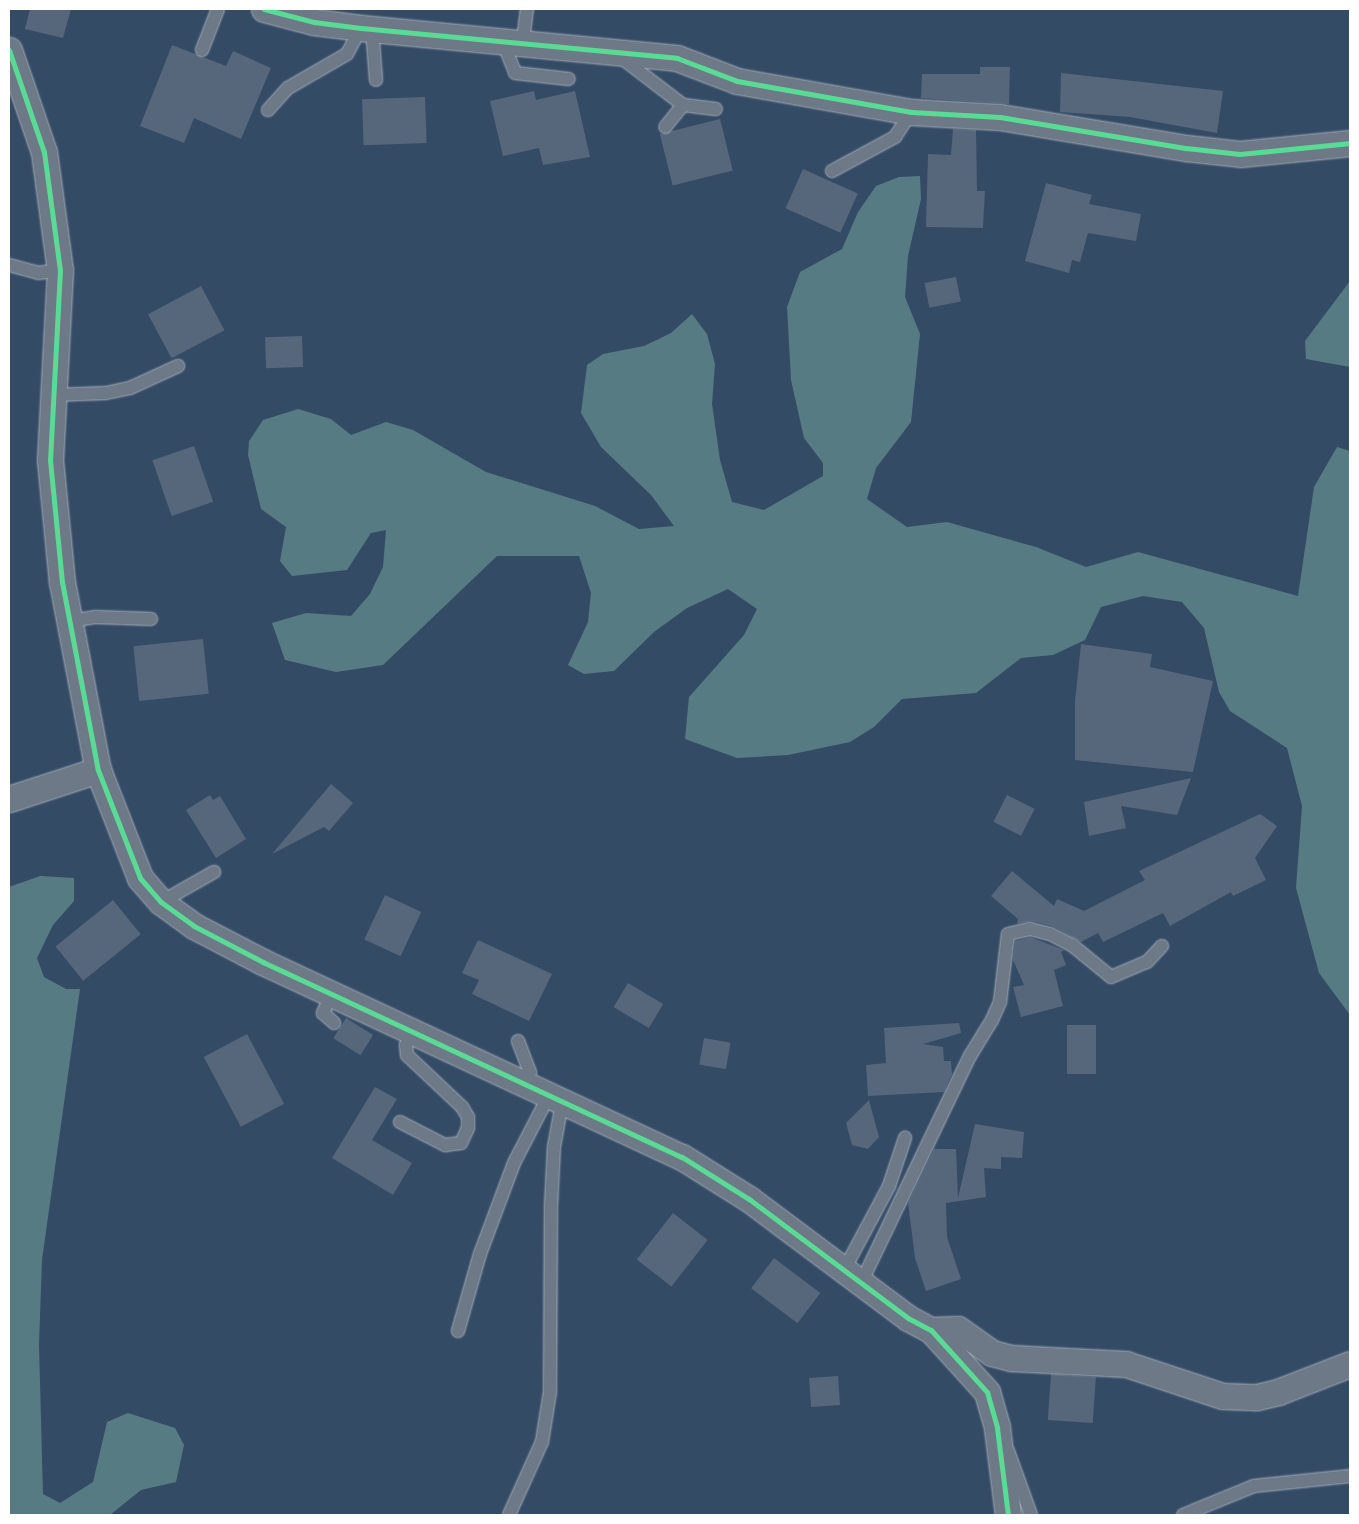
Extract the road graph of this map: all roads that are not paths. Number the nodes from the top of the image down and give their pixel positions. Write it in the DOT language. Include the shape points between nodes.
graph roads {
  1 [pos="218,9"];
  2 [pos="264,9"];
  3 [pos="527,9"];
  4 [pos="366,28"];
  5 [pos="512,41"];
  6 [pos="9,50"];
  7 [pos="202,50"];
  8 [pos="616,52"];
  9 [pos="569,79"];
  10 [pos="376,80"];
  11 [pos="684,105"];
  12 [pos="716,109"];
  13 [pos="268,110"];
  14 [pos="912,112"];
  15 [pos="665,127"];
  16 [pos="1350,143"];
  17 [pos="832,171"];
  18 [pos="9,265"];
  19 [pos="60,270"];
  20 [pos="178,366"];
  21 [pos="54,395"];
  22 [pos="151,619"];
  23 [pos="70,621"];
  24 [pos="98,770"];
  25 [pos="9,799"];
  26 [pos="214,872"];
  27 [pos="161,902"];
  28 [pos="1162,946"];
  29 [pos="332,994"];
  30 [pos="334,1023"];
  31 [pos="412,1034"];
  32 [pos="518,1041"];
  33 [pos="546,1096"];
  34 [pos="400,1122"];
  35 [pos="905,1138"];
  36 [pos="853,1276"];
  37 [pos="931,1330"];
  38 [pos="458,1331"];
  39 [pos="1350,1364"];
  40 [pos="997,1428"];
  41 [pos="1350,1476"];
  42 [pos="510,1515"];
  43 [pos="1008,1515"];
  44 [pos="1030,1515"];
  45 [pos="1183,1515"];
  1 -- 7 [label="lane"];
  2 -- 4 [label="street" via="314,22"];
  3 -- 5 [label="lane"];
  4 -- 5 [label="street"];
  4 -- 10 [label="lane"];
  4 -- 13 [label="lane" via="347,54 288,88"];
  5 -- 8 [label="street"];
  5 -- 9 [label="lane" via="515,73"];
  6 -- 19 [label="street" via="44,152"];
  8 -- 11 [label="lane"];
  8 -- 14 [label="street" via="677,58 737,81"];
  11 -- 12 [label="lane"];
  11 -- 15 [label="lane"];
  14 -- 16 [label="street" via="1000,117 1240,154"];
  14 -- 17 [label="lane" via="895,137"];
  18 -- 19 [label="lane" via="38,273"];
  19 -- 21 [label="street"];
  20 -- 21 [label="lane" via="114,392"];
  21 -- 23 [label="street" via="50,460"];
  22 -- 23 [label="lane" via="95,617"];
  23 -- 24 [label="street"];
  24 -- 25 [label="street"];
  24 -- 27 [label="street" via="140,878"];
  26 -- 27 [label="lane"];
  27 -- 29 [label="street" via="194,926"];
  28 -- 36 [label="lane" via="1147,962 1111,977 1072,945 1050,934 1030,929 1008,934 1000,1002"];
  29 -- 30 [label="lane" via="323,1013"];
  29 -- 31 [label="street"];
  31 -- 33 [label="street"];
  31 -- 34 [label="lane" via="406,1045 408,1056 462,1107 468,1117 468,1128 461,1143 445,1145"];
  32 -- 33 [label="lane" via="530,1072"];
  33 -- 36 [label="street" via="682,1157 749,1199"];
  33 -- 38 [label="lane" via="514,1163 480,1254"];
  33 -- 42 [label="lane" via="554,1147 550,1392 542,1442"];
  35 -- 36 [label="lane"];
  36 -- 37 [label="street"];
  37 -- 39 [label="street" via="958,1329 992,1353 1011,1358 1126,1364 1223,1396 1278,1392"];
  37 -- 40 [label="street" via="986,1392"];
  40 -- 43 [label="street"];
  40 -- 44 [label="lane" via="1027,1495"];
  41 -- 45 [label="lane" via="1254,1486"];
}
